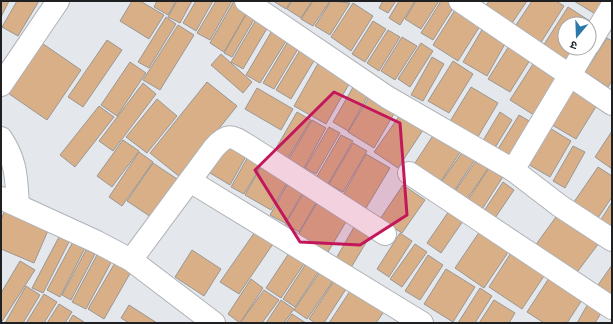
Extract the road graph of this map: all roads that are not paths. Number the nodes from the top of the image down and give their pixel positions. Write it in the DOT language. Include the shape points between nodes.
graph roads {
  1 [pos="58,1"];
  2 [pos="246,1"];
  3 [pos="460,1"];
  4 [pos="612,6"];
  5 [pos="597,31"];
  6 [pos="581,56"];
  7 [pos="570,75"];
  8 [pos="1,85"];
  9 [pos="612,104"];
  10 [pos="1,138"];
  11 [pos="513,170"];
  12 [pos="409,172"];
  13 [pos="190,181"];
  14 [pos="6,202"];
  15 [pos="386,234"];
  16 [pos="612,240"];
  17 [pos="131,260"];
  18 [pos="612,308"];
  19 [pos="214,323"];
  20 [pos="422,323"];
  1 -- 8 [label="street"];
  2 -- 11 [label="street" via="387,97"];
  3 -- 7 [label="street"];
  4 -- 5 [label="street"];
  6 -- 7 [label="street"];
  7 -- 9 [label="street"];
  7 -- 11 [label="street"];
  10 -- 14 [label="street" via="11,153 15,172"];
  11 -- 16 [label="street" via="560,206"];
  12 -- 18 [label="street"];
  13 -- 15 [label="street" via="222,139 233,137"];
  13 -- 17 [label="street"];
  13 -- 20 [label="street"];
  14 -- 17 [label="street"];
  17 -- 19 [label="street"];
}
